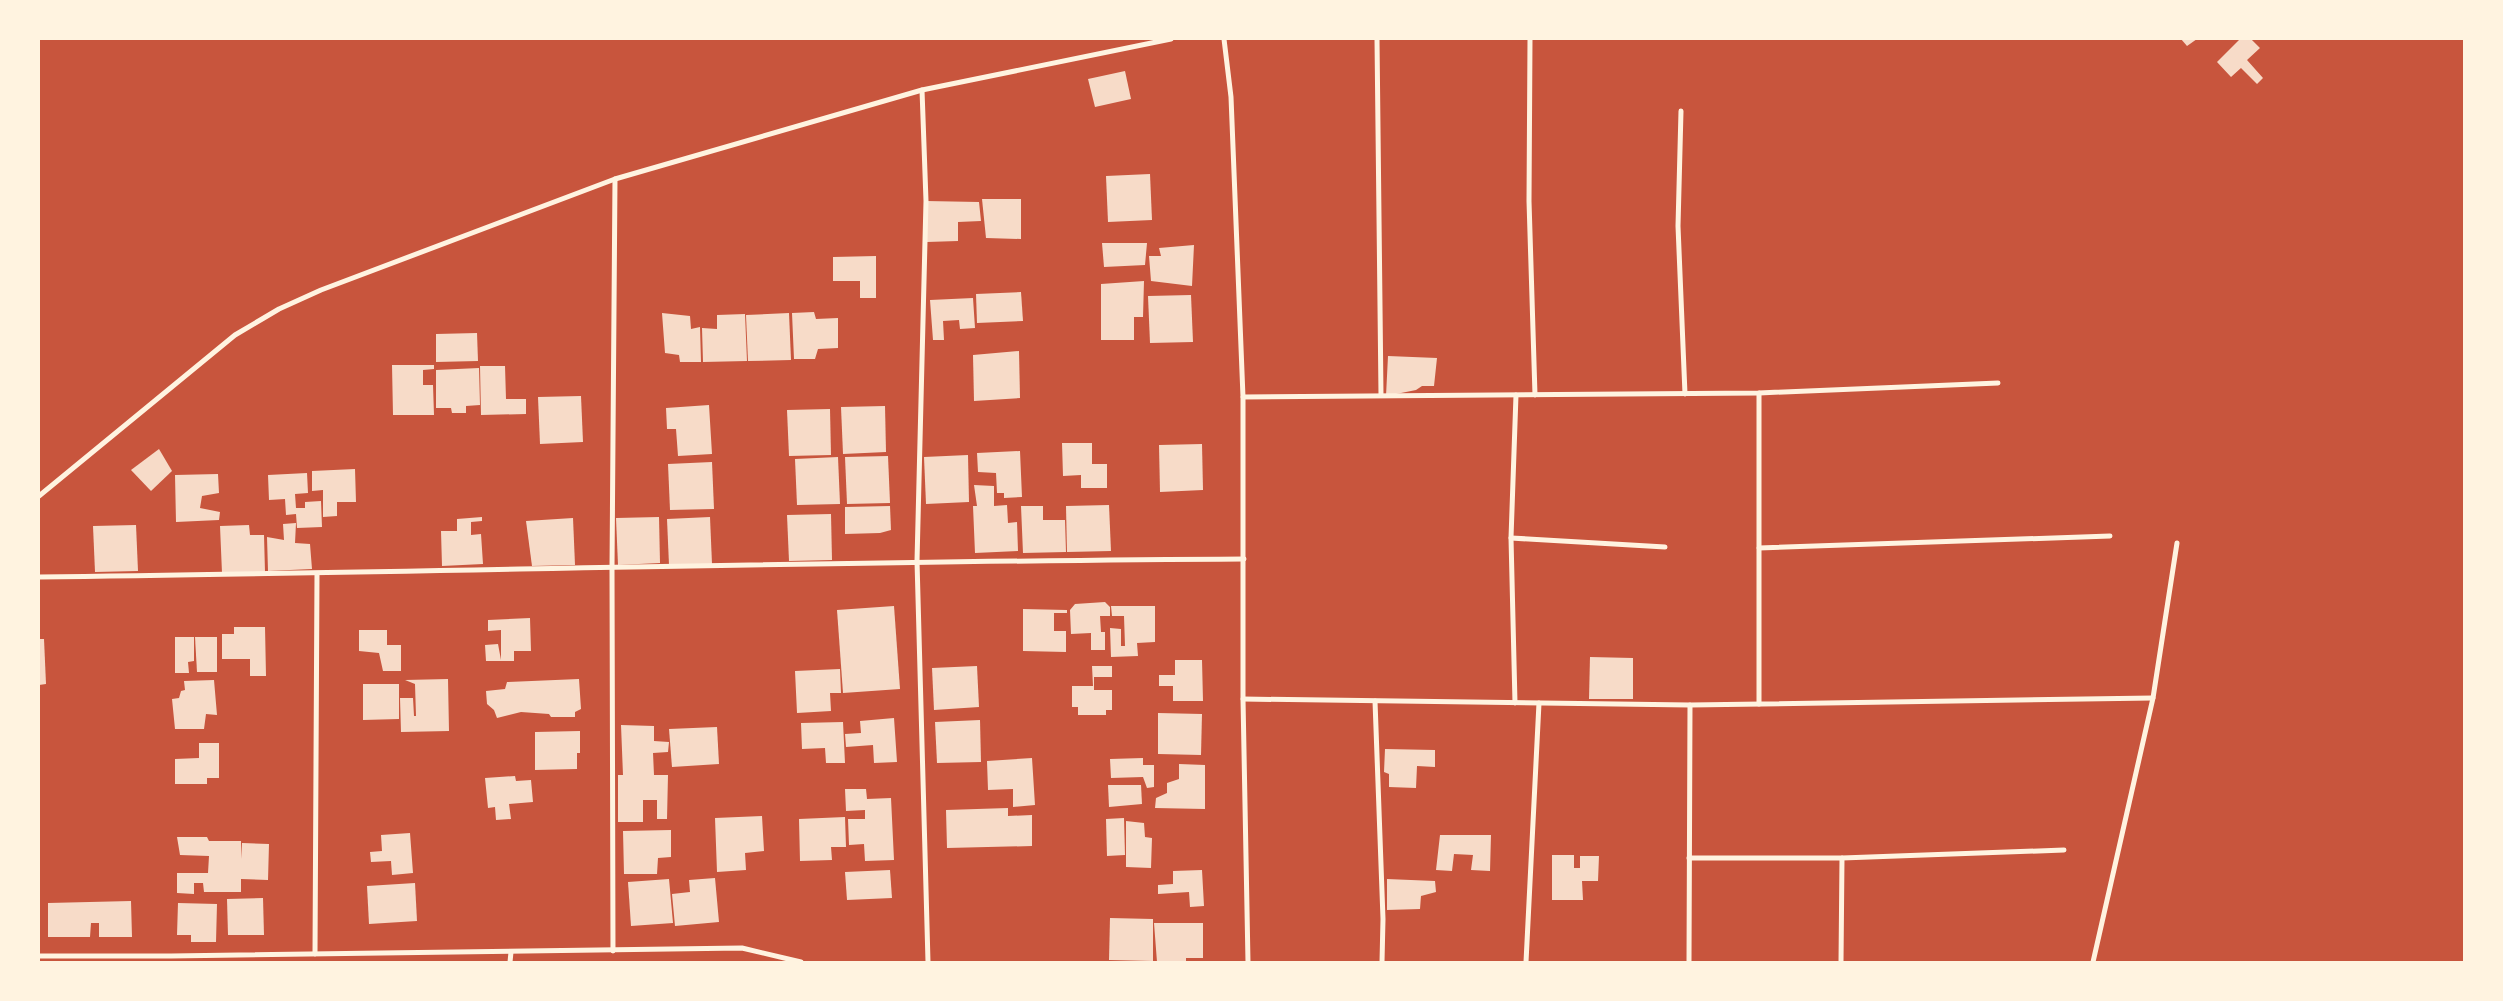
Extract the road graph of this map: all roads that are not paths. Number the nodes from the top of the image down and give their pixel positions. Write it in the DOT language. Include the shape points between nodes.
graph roads {
  1 [pos="1171,39"];
  2 [pos="1224,39"];
  3 [pos="1377,39"];
  4 [pos="1530,39"];
  5 [pos="922,90"];
  6 [pos="1681,111"];
  7 [pos="615,179"];
  8 [pos="1998,383"];
  9 [pos="1685,394"];
  10 [pos="1759,394"];
  11 [pos="1381,395"];
  12 [pos="1516,395"];
  13 [pos="1535,395"];
  14 [pos="1244,397"];
  15 [pos="39,496"];
  16 [pos="2110,536"];
  17 [pos="1511,538"];
  18 [pos="2178,543"];
  19 [pos="1665,547"];
  20 [pos="1759,548"];
  21 [pos="1244,559"];
  22 [pos="917,561"];
  23 [pos="612,568"];
  24 [pos="317,574"];
  25 [pos="39,577"];
  26 [pos="2153,698"];
  27 [pos="1243,699"];
  28 [pos="1375,701"];
  29 [pos="1514,703"];
  30 [pos="1539,703"];
  31 [pos="1759,704"];
  32 [pos="1690,705"];
  33 [pos="2064,850"];
  34 [pos="1689,858"];
  35 [pos="1842,858"];
  36 [pos="612,951"];
  37 [pos="511,952"];
  38 [pos="315,954"];
  39 [pos="39,956"];
  40 [pos="510,962"];
  41 [pos="801,962"];
  42 [pos="928,962"];
  43 [pos="1248,962"];
  44 [pos="1382,962"];
  45 [pos="1526,962"];
  46 [pos="1688,962"];
  47 [pos="1841,962"];
  48 [pos="2093,962"];
  1 -- 5 [label="street"];
  2 -- 14 [label="street" via="1231,97"];
  3 -- 11 [label="street"];
  4 -- 13 [label="street" via="1529,201"];
  5 -- 7 [label="street"];
  5 -- 22 [label="street" via="926,201"];
  6 -- 9 [label="street" via="1678,226"];
  7 -- 15 [label="street" via="434,246 279,309 235,335"];
  7 -- 23 [label="street"];
  8 -- 10 [label="street"];
  9 -- 10 [label="street"];
  9 -- 13 [label="street"];
  10 -- 20 [label="street"];
  11 -- 12 [label="street"];
  11 -- 14 [label="street"];
  12 -- 13 [label="street"];
  12 -- 17 [label="street"];
  14 -- 21 [label="street"];
  16 -- 20 [label="street"];
  17 -- 19 [label="street"];
  17 -- 29 [label="street"];
  18 -- 26 [label="street"];
  20 -- 31 [label="street"];
  21 -- 22 [label="street"];
  21 -- 27 [label="street"];
  22 -- 23 [label="street"];
  22 -- 42 [label="street"];
  23 -- 24 [label="street"];
  23 -- 36 [label="street"];
  24 -- 25 [label="street"];
  24 -- 38 [label="street"];
  26 -- 31 [label="street"];
  26 -- 48 [label="street"];
  27 -- 28 [label="street"];
  27 -- 43 [label="street"];
  28 -- 29 [label="street"];
  28 -- 44 [label="street"];
  29 -- 30 [label="street"];
  30 -- 32 [label="street"];
  30 -- 45 [label="street"];
  31 -- 32 [label="street"];
  32 -- 34 [label="street"];
  33 -- 35 [label="street"];
  34 -- 35 [label="street"];
  34 -- 46 [label="street"];
  35 -- 47 [label="street"];
  36 -- 37 [label="street"];
  36 -- 41 [label="street" via="742,948"];
  37 -- 38 [label="street"];
  37 -- 40 [label="street"];
  38 -- 39 [label="street"];
}
